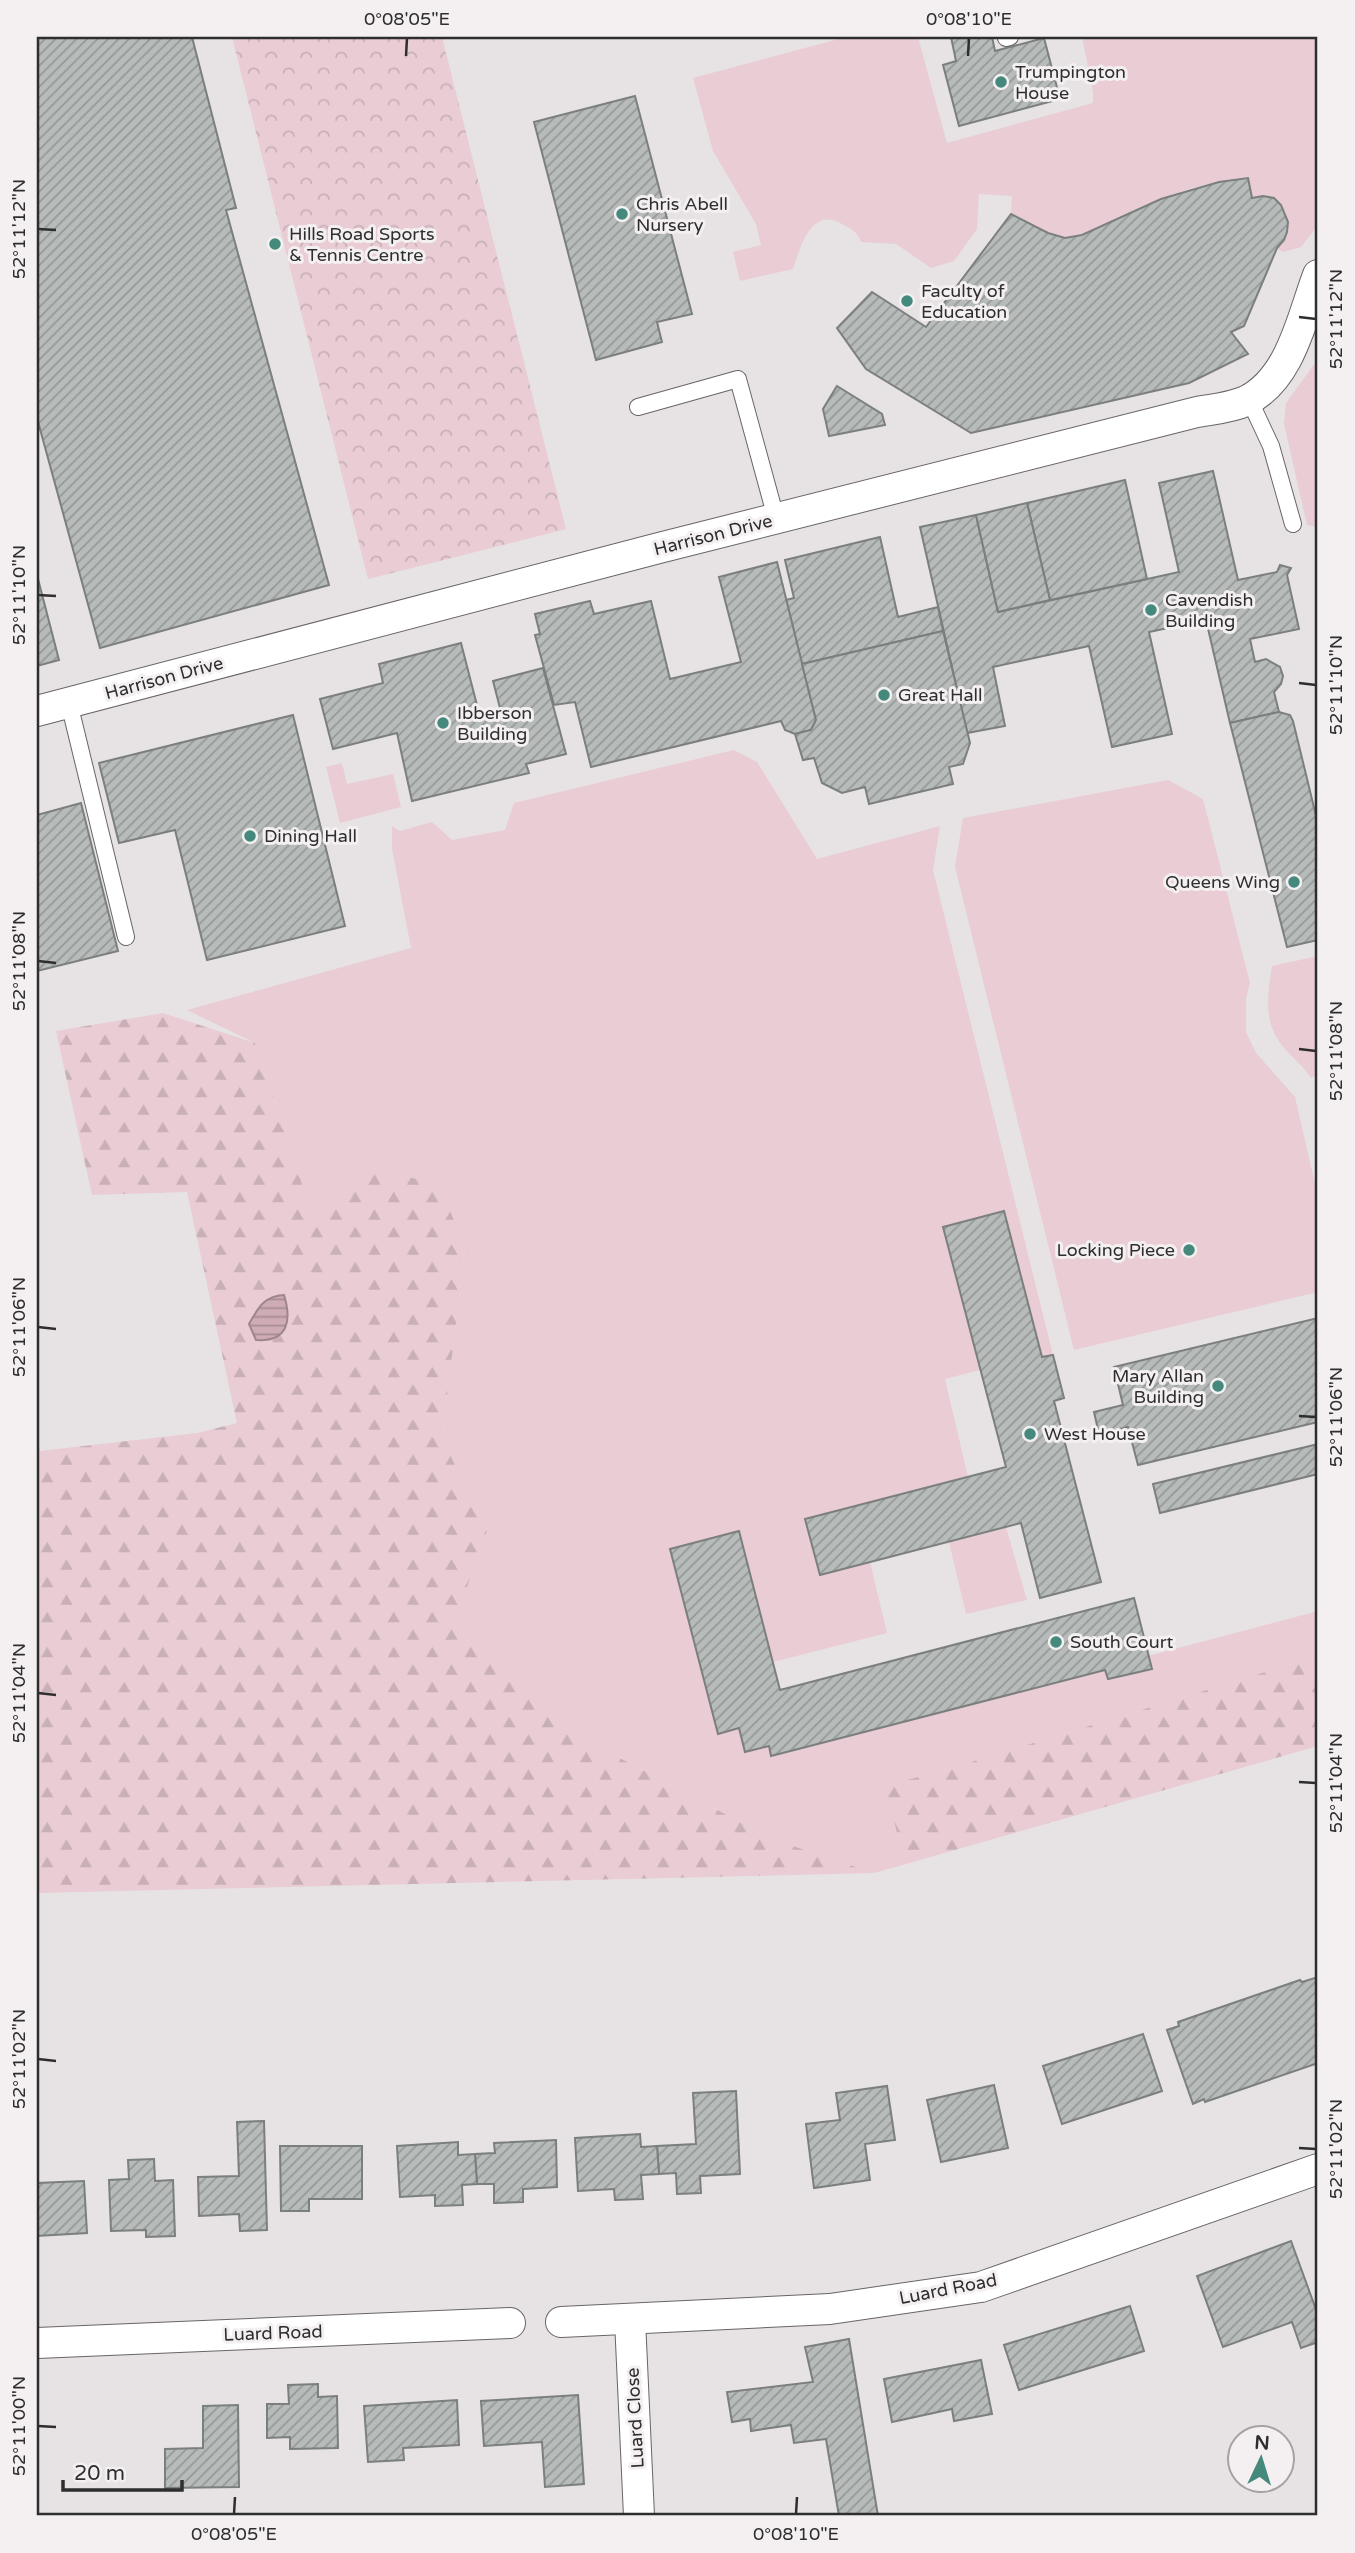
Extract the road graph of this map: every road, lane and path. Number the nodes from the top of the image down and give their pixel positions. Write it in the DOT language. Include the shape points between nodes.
graph roads {
  1 [pos="1318,275"];
  2 [pos="1249,399"];
  3 [pos="638,407"];
  4 [pos="776,519"];
  5 [pos="1293,524"];
  6 [pos="69,703"];
  7 [pos="37,711"];
  8 [pos="126,937"];
  9 [pos="1318,2169"];
  10 [pos="630,2320"];
  11 [pos="561,2322"];
  12 [pos="510,2323"];
  13 [pos="37,2343"];
  14 [pos="639,2516"];
  1 -- 2 [label="street, Harrison Drive" via="1289,354 1270,383"];
  2 -- 4 [label="street, Harrison Drive"];
  2 -- 5 [label="lane" via="1271,446"];
  3 -- 4 [label="lane" via="738,379"];
  4 -- 6 [label="street, Harrison Drive"];
  6 -- 7 [label="street, Harrison Drive"];
  6 -- 8 [label="lane"];
  9 -- 10 [label="street, Luard Road" via="981,2287 830,2308"];
  10 -- 11 [label="street, Luard Road"];
  10 -- 14 [label="street, Luard Close"];
  12 -- 13 [label="street, Luard Road"];
}
